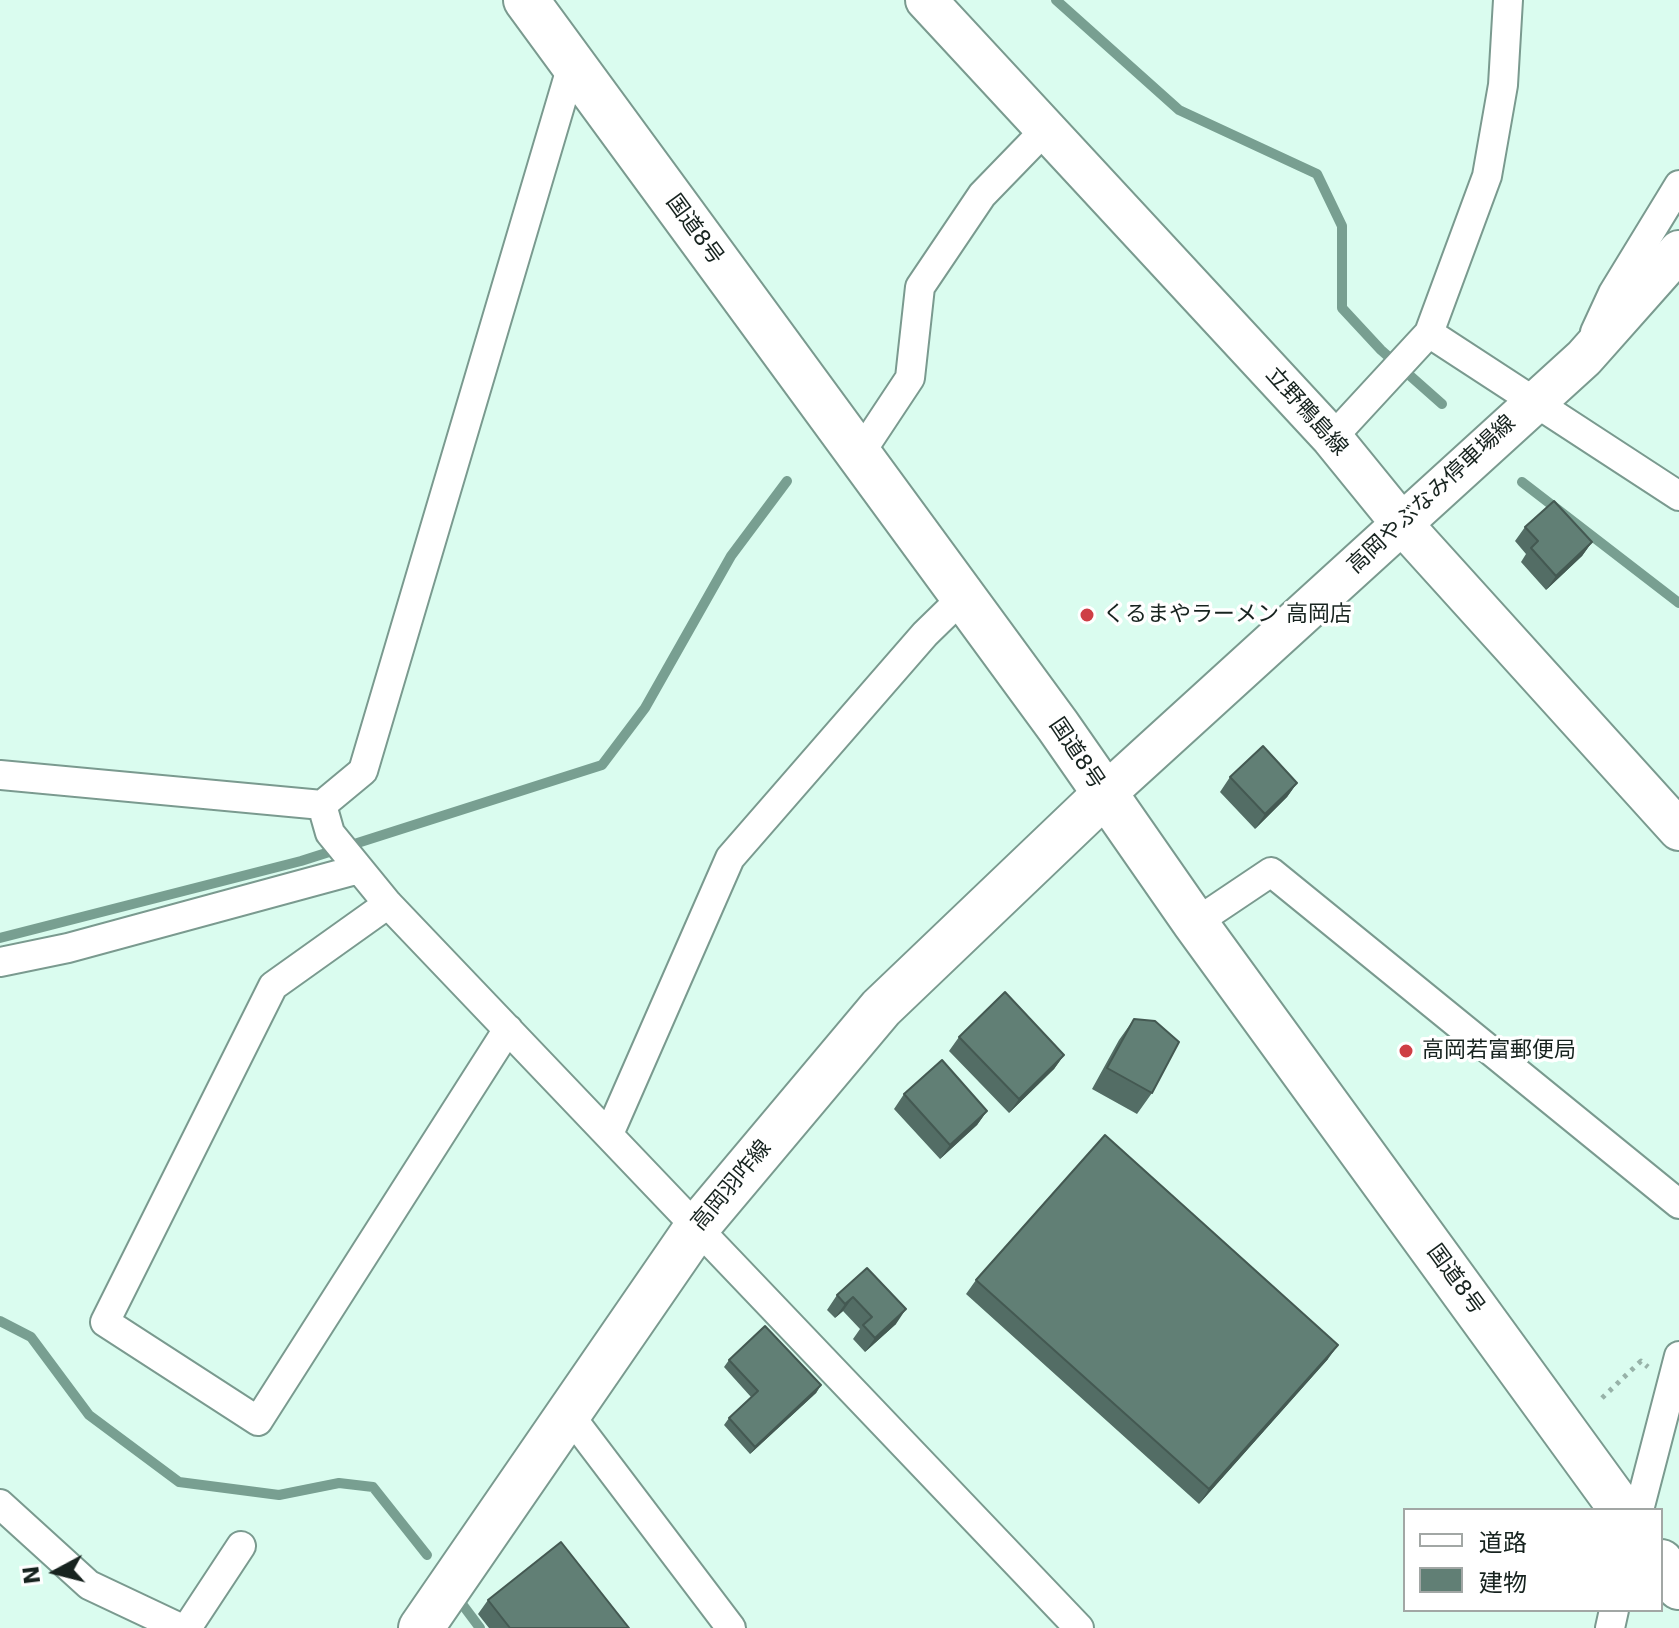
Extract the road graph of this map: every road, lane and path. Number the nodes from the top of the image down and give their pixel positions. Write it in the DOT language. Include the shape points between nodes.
graph roads {
  1 [pos="526,0"];
  2 [pos="926,0"];
  3 [pos="1508,0"];
  4 [pos="572,65"];
  5 [pos="1046,129"];
  6 [pos="1679,185"];
  7 [pos="1679,251"];
  8 [pos="1429,333"];
  9 [pos="1584,358"];
  10 [pos="1534,399"];
  11 [pos="1332,438"];
  12 [pos="859,455"];
  13 [pos="1679,496"];
  14 [pos="1402,524"];
  15 [pos="963,597"];
  16 [pos="0,775"];
  17 [pos="1104,795"];
  18 [pos="322,805"];
  19 [pos="1679,830"];
  20 [pos="359,869"];
  21 [pos="388,904"];
  22 [pos="1195,923"];
  23 [pos="0,962"];
  24 [pos="508,1029"];
  25 [pos="609,1134"];
  26 [pos="1679,1204"];
  27 [pos="697,1227"];
  28 [pos="1679,1356"];
  29 [pos="1647,1380"];
  30 [pos="1602,1398"];
  31 [pos="568,1413"];
  32 [pos="0,1504"];
  33 [pos="1621,1508"];
  34 [pos="1640,1508"];
  35 [pos="241,1546"];
  36 [pos="1663,1565"];
  37 [pos="1679,1587"];
  38 [pos="180,1628"];
  39 [pos="187,1628"];
  40 [pos="421,1628"];
  41 [pos="731,1628"];
  42 [pos="1079,1628"];
  1 -- 4 [label="main road, 国道8号"];
  2 -- 5 [label="main road, 立野鴨島線"];
  3 -- 8 [label="street" via="1503,85 1487,176"];
  4 -- 12 [label="main road, 国道8号"];
  4 -- 18 [label="street" via="363,771"];
  5 -- 11 [label="main road, 立野鴨島線"];
  5 -- 12 [label="street" via="982,195 920,287 910,378"];
  6 -- 9 [label="street" via="1613,293"];
  7 -- 9 [label="main road, 高岡やぶなみ停車場線"];
  8 -- 10 [label="street"];
  8 -- 11 [label="street"];
  9 -- 10 [label="main road, 高岡やぶなみ停車場線"];
  10 -- 13 [label="street"];
  10 -- 14 [label="main road, 高岡やぶなみ停車場線"];
  11 -- 14 [label="main road, 立野鴨島線"];
  12 -- 15 [label="main road, 国道8号"];
  14 -- 17 [label="main road, 高岡やぶなみ停車場線"];
  14 -- 19 [label="main road, 立野鴨島線"];
  15 -- 17 [label="main road, 国道8号"];
  15 -- 25 [label="street" via="730,858"];
  16 -- 18 [label="street"];
  17 -- 22 [label="main road, 国道8号"];
  17 -- 27 [label="main road, 高岡羽咋線" via="881,1008"];
  18 -- 20 [label="street" via="330,833"];
  20 -- 21 [label="street"];
  20 -- 23 [label="street"];
  21 -- 24 [label="street"];
  21 -- 24 [label="street" via="273,986 105,1322 258,1421"];
  22 -- 26 [label="street" via="1271,872"];
  22 -- 33 [label="main road, 国道8号"];
  24 -- 25 [label="street"];
  25 -- 27 [label="street"];
  27 -- 31 [label="main road, 高岡羽咋線"];
  27 -- 42 [label="street"];
  28 -- 34 [label="street"];
  29 -- 30 [label="path" via="1651,1369 1641,1361"];
  31 -- 40 [label="main road, 高岡羽咋線"];
  31 -- 41 [label="street"];
  32 -- 38 [label="street" via="89,1585"];
  35 -- 39 [label="street"];
  36 -- 37 [label="main road"];
}
